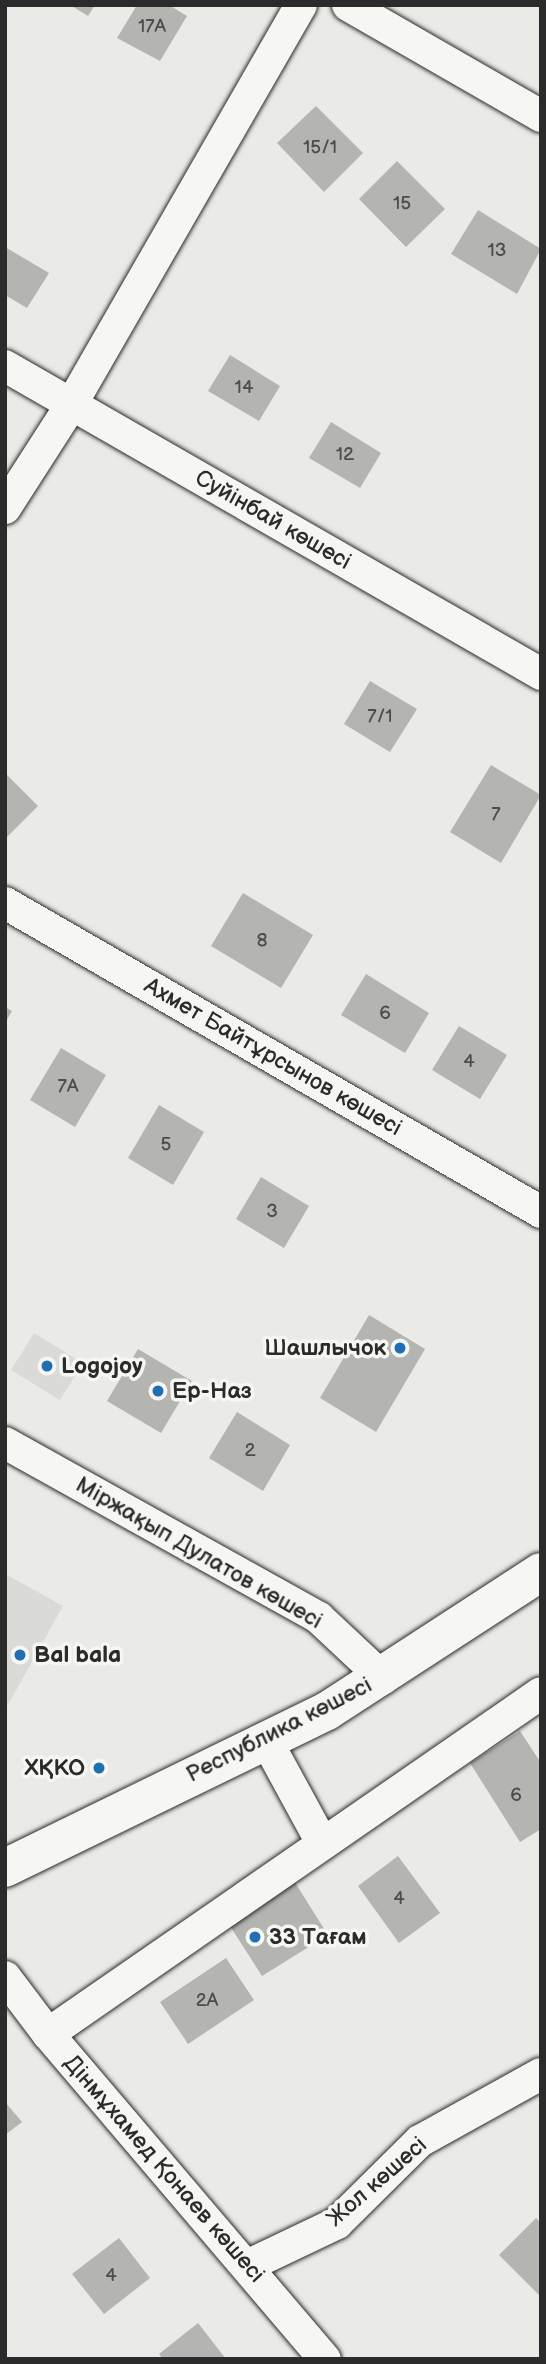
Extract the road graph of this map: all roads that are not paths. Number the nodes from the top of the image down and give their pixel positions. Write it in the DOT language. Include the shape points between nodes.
graph roads {
  1 [pos="301,5"];
  2 [pos="348,5"];
  3 [pos="541,116"];
  4 [pos="5,366"];
  5 [pos="71,405"];
  6 [pos="5,508"];
  7 [pos="541,674"];
  8 [pos="5,903"];
  9 [pos="541,1212"];
  10 [pos="5,1443"];
  11 [pos="541,1572"];
  12 [pos="383,1678"];
  13 [pos="541,1693"];
  14 [pos="266,1740"];
  15 [pos="321,1841"];
  16 [pos="5,1868"];
  17 [pos="5,1977"];
  18 [pos="48,2034"];
  19 [pos="541,2074"];
  20 [pos="247,2266"];
  21 [pos="324,2359"];
  1 -- 5 [label="street"];
  2 -- 3 [label="street"];
  4 -- 5 [label="street, Суйінбай көшесі"];
  5 -- 6 [label="street"];
  5 -- 7 [label="street, Суйінбай көшесі"];
  8 -- 9 [label="street, Ахмет Байтұрсынов көшесі"];
  10 -- 12 [label="street, Міржақып Дулатов көшесі" via="319,1618"];
  11 -- 12 [label="main road, Республика көшесі"];
  12 -- 14 [label="main road, Республика көшесі"];
  13 -- 15 [label="street"];
  14 -- 15 [label="street"];
  14 -- 16 [label="main road, Республика көшесі"];
  15 -- 18 [label="street"];
  17 -- 18 [label="street, Дінмұхамед Қонаев көшесі"];
  18 -- 20 [label="street, Дінмұхамед Қонаев көшесі"];
  19 -- 20 [label="street, Жол көшесі" via="420,2141 337,2223"];
  20 -- 21 [label="street, Дінмұхамед Қонаев көшесі"];
}
